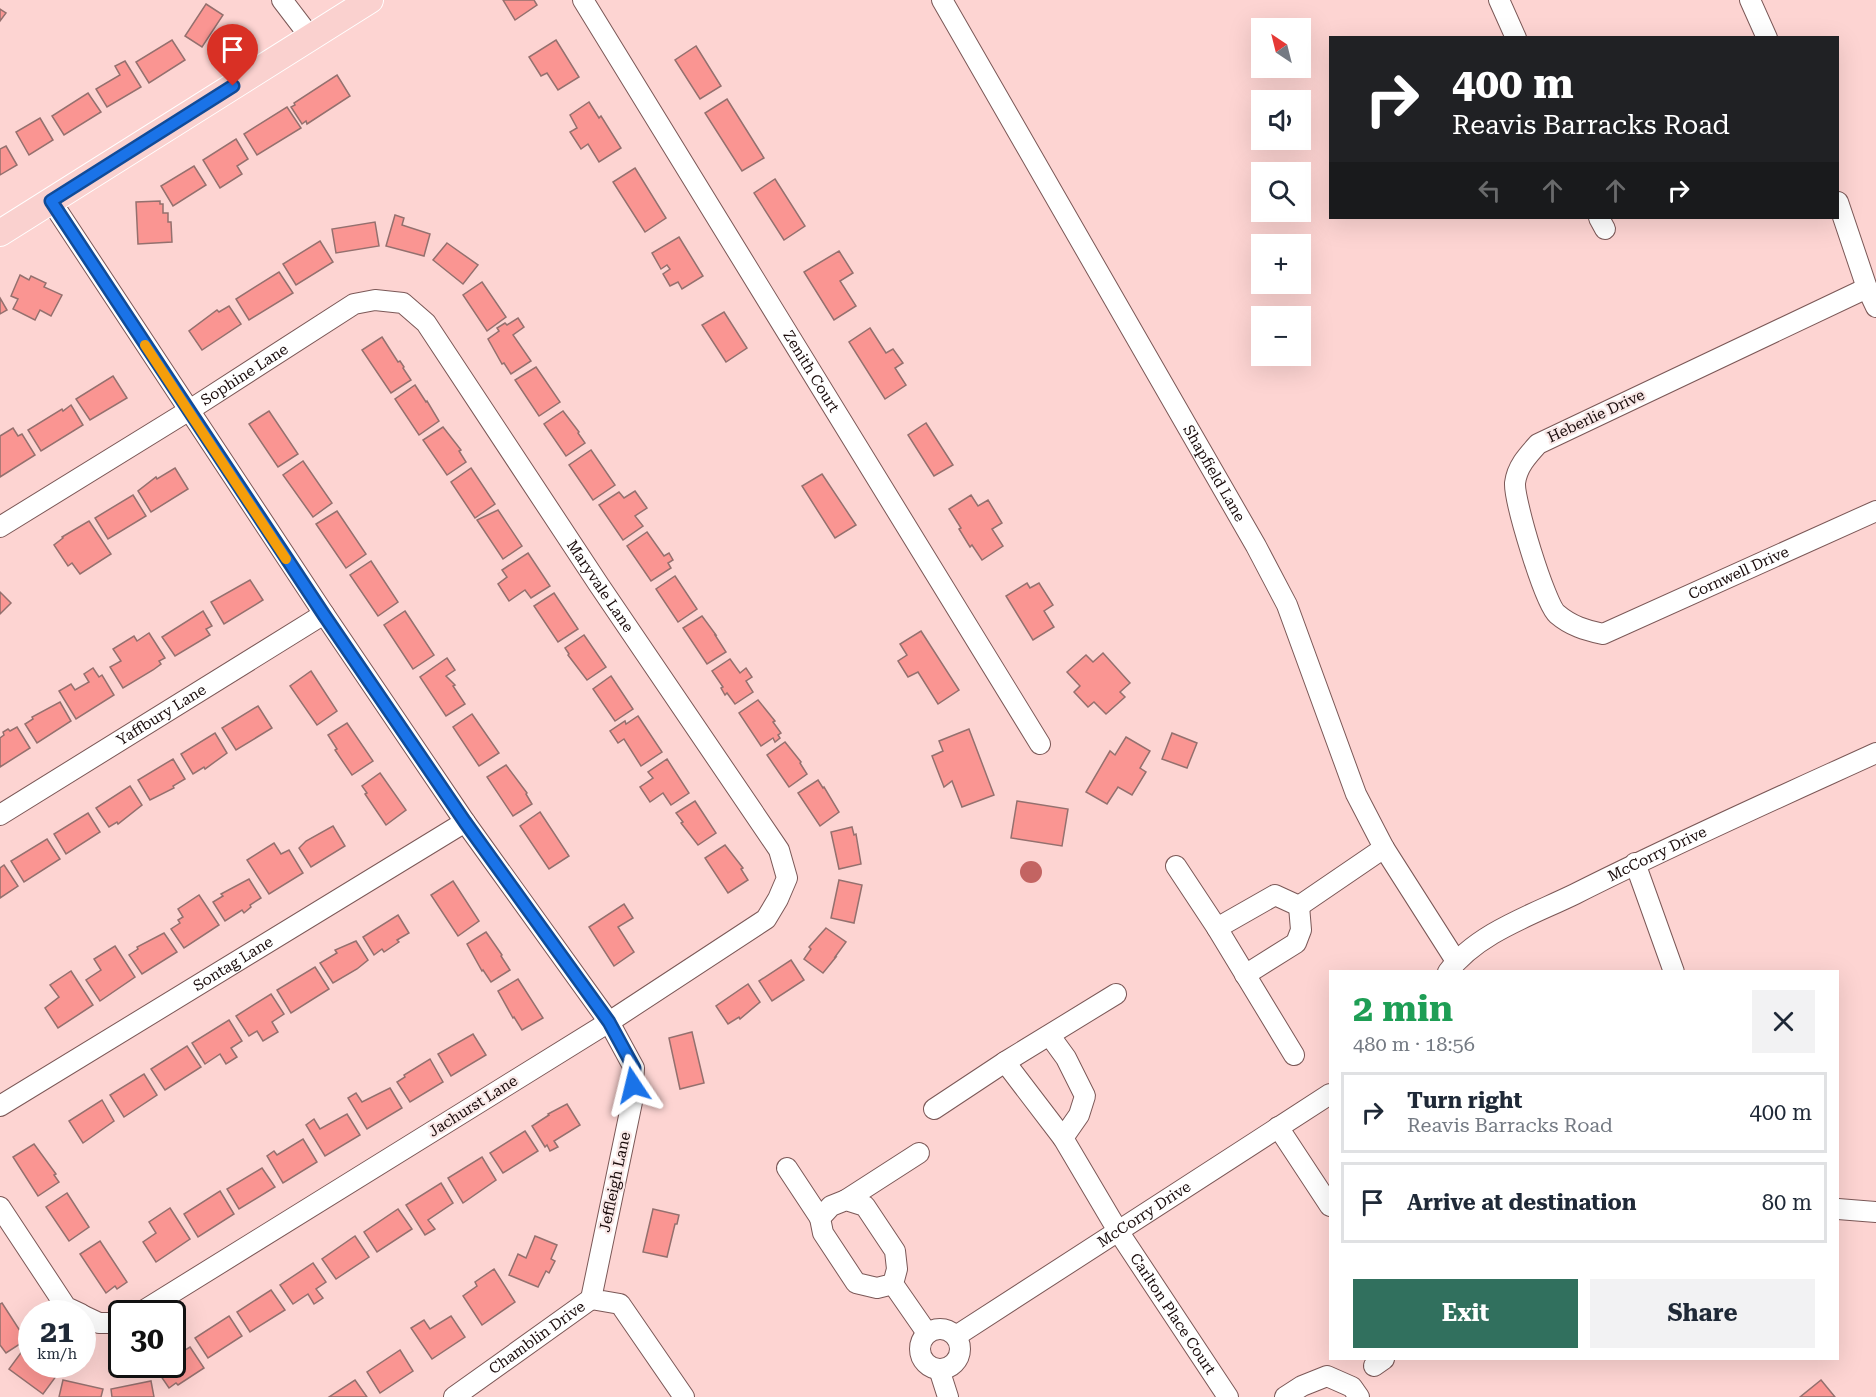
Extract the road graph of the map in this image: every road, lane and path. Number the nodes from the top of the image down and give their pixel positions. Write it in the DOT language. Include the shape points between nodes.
graph roads {
  1 [pos="282,0"];
  2 [pos="370,0"];
  3 [pos="582,0"];
  4 [pos="942,0"];
  5 [pos="1499,0"];
  6 [pos="1750,0"];
  7 [pos="1515,36"];
  8 [pos="1766,36"];
  9 [pos="311,38"];
  10 [pos="51,201"];
  11 [pos="1839,205"];
  12 [pos="0,233"];
  13 [pos="1867,288"];
  14 [pos="403,303"];
  15 [pos="1876,307"];
  16 [pos="188,411"];
  17 [pos="1876,510"];
  18 [pos="0,527"];
  19 [pos="324,615"];
  20 [pos="1603,634"];
  21 [pos="1040,744"];
  22 [pos="1876,753"];
  23 [pos="0,815"];
  24 [pos="465,822"];
  25 [pos="1384,848"];
  26 [pos="1635,863"];
  27 [pos="1176,866"];
  28 [pos="787,878"];
  29 [pos="1299,906"];
  30 [pos="1217,928"];
  31 [pos="1452,966"];
  32 [pos="1673,970"];
  33 [pos="1245,975"];
  34 [pos="1116,994"];
  35 [pos="609,1022"];
  36 [pos="1050,1035"];
  37 [pos="1293,1055"];
  38 [pos="1005,1062"];
  39 [pos="1329,1095"];
  40 [pos="0,1106"];
  41 [pos="934,1109"];
  42 [pos="1278,1127"];
  43 [pos="1063,1138"];
  44 [pos="919,1154"];
  45 [pos="787,1168"];
  46 [pos="846,1200"];
  47 [pos="1329,1204"];
  48 [pos="0,1207"];
  49 [pos="1839,1209"];
  50 [pos="1876,1212"];
  51 [pos="820,1218"];
  52 [pos="1118,1231"];
  53 [pos="893,1284"];
  54 [pos="591,1299"];
  55 [pos="61,1300"];
  56 [pos="161,1300"];
  57 [pos="927,1333"];
  58 [pos="956,1336"];
  59 [pos="939,1369"];
  60 [pos="454,1397"];
  61 [pos="684,1397"];
  62 [pos="948,1397"];
  63 [pos="1227,1397"];
  64 [pos="1285,1397"];
  65 [pos="1359,1397"];
  1 -- 9 [label="street"];
  2 -- 9 [label="main road"];
  3 -- 21 [label="street, Zenith Court"];
  4 -- 25 [label="street, Shapfield Lane" via="1287,605 1356,794"];
  5 -- 7 [label="street"];
  6 -- 8 [label="street"];
  9 -- 10 [label="main road"];
  10 -- 12 [label="main road"];
  10 -- 16 [label="street, Jeffleigh Lane"];
  11 -- 13 [label="street"];
  13 -- 15 [label="street"];
  13 -- 20 [label="street, Heberlie Drive" via="1538,444 1522,462 1515,484 1527,544 1555,613 1577,628"];
  14 -- 16 [label="street, Sophine Lane" via="375,300 354,304"];
  14 -- 28 [label="street, Maryvale Lane" via="426,322 779,850"];
  16 -- 18 [label="street, Sophine Lane"];
  16 -- 19 [label="street, Jeffleigh Lane"];
  17 -- 20 [label="street, Cornwell Drive"];
  19 -- 23 [label="street, Yaffbury Lane"];
  19 -- 24 [label="street, Jeffleigh Lane"];
  22 -- 26 [label="street, McCorry Drive"];
  24 -- 35 [label="street, Jeffleigh Lane"];
  24 -- 40 [label="street, Sontag Lane"];
  25 -- 29 [label="street"];
  25 -- 31 [label="street, Shapfield Lane"];
  26 -- 31 [label="street, McCorry Drive" via="1490,936"];
  26 -- 32 [label="street"];
  27 -- 30 [label="street"];
  28 -- 35 [label="street, Jachurst Lane" via="766,919"];
  29 -- 30 [label="street" via="1275,895"];
  29 -- 33 [label="street" via="1302,930 1296,943"];
  30 -- 33 [label="street"];
  33 -- 37 [label="street"];
  34 -- 36 [label="street"];
  35 -- 54 [label="street, Jeffleigh Lane" via="634,1068 632,1102"];
  35 -- 56 [label="street, Jachurst Lane"];
  36 -- 38 [label="street"];
  36 -- 43 [label="street" via="1085,1096 1079,1115"];
  38 -- 41 [label="street"];
  38 -- 43 [label="street, Carlton Place Court"];
  39 -- 42 [label="street, McCorry Drive"];
  42 -- 47 [label="street"];
  42 -- 52 [label="street, McCorry Drive"];
  43 -- 52 [label="street, Carlton Place Court"];
  44 -- 46 [label="street"];
  45 -- 51 [label="street"];
  46 -- 51 [label="street" via="831,1206"];
  46 -- 53 [label="street" via="865,1206 895,1251 897,1269"];
  48 -- 55 [label="street"];
  49 -- 50 [label="street"];
  51 -- 53 [label="street" via="823,1233 856,1283 876,1288"];
  52 -- 58 [label="street, McCorry Drive"];
  52 -- 63 [label="street, Carlton Place Court"];
  53 -- 57 [label="street"];
  54 -- 60 [label="street, Chamblin Drive"];
  54 -- 61 [label="street" via="620,1304"];
  57 -- 58 [label="street" via="945,1329"];
  57 -- 59 [label="street" via="920,1344 921,1357 930,1367"];
  58 -- 59 [label="street" via="959,1355 951,1366"];
  59 -- 62 [label="street"];
  64 -- 65 [label="street" via="1327,1376 1352,1387"];
}
